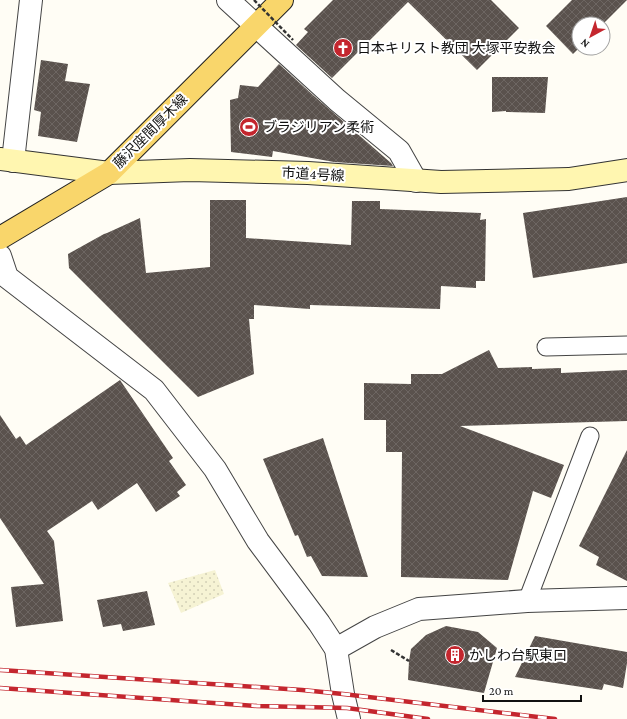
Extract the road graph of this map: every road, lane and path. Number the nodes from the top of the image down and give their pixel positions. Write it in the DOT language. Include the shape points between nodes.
graph roads {
  1 [pos="32,0"];
  2 [pos="228,0"];
  3 [pos="254,0"];
  4 [pos="282,0"];
  5 [pos="256,26"];
  6 [pos="293,40"];
  7 [pos="6,160"];
  8 [pos="627,170"];
  9 [pos="109,173"];
  10 [pos="416,181"];
  11 [pos="0,238"];
  12 [pos="0,256"];
  13 [pos="627,345"];
  14 [pos="546,347"];
  15 [pos="590,436"];
  16 [pos="627,598"];
  17 [pos="527,601"];
  18 [pos="336,649"];
  19 [pos="350,719"];
  1 -- 7 [label="street"];
  2 -- 5 [label="street"];
  3 -- 6 [label="path, bridge"];
  4 -- 5 [label="main road, 藤沢座間厚木線"];
  5 -- 9 [label="main road, 藤沢座間厚木線"];
  5 -- 10 [label="street" via="337,100 399,151"];
  7 -- 9 [label="street, 市道4号線"];
  8 -- 10 [label="street, 市道4号線" via="569,179"];
  9 -- 10 [label="street, 市道4号線" via="190,170"];
  9 -- 11 [label="main road, 藤沢座間厚木線"];
  12 -- 18 [label="street" via="7,277 154,390 215,469 258,541"];
  13 -- 14 [label="lane"];
  15 -- 17 [label="lane"];
  16 -- 17 [label="street"];
  17 -- 18 [label="street" via="419,609 375,627"];
  18 -- 19 [label="street"];
}
